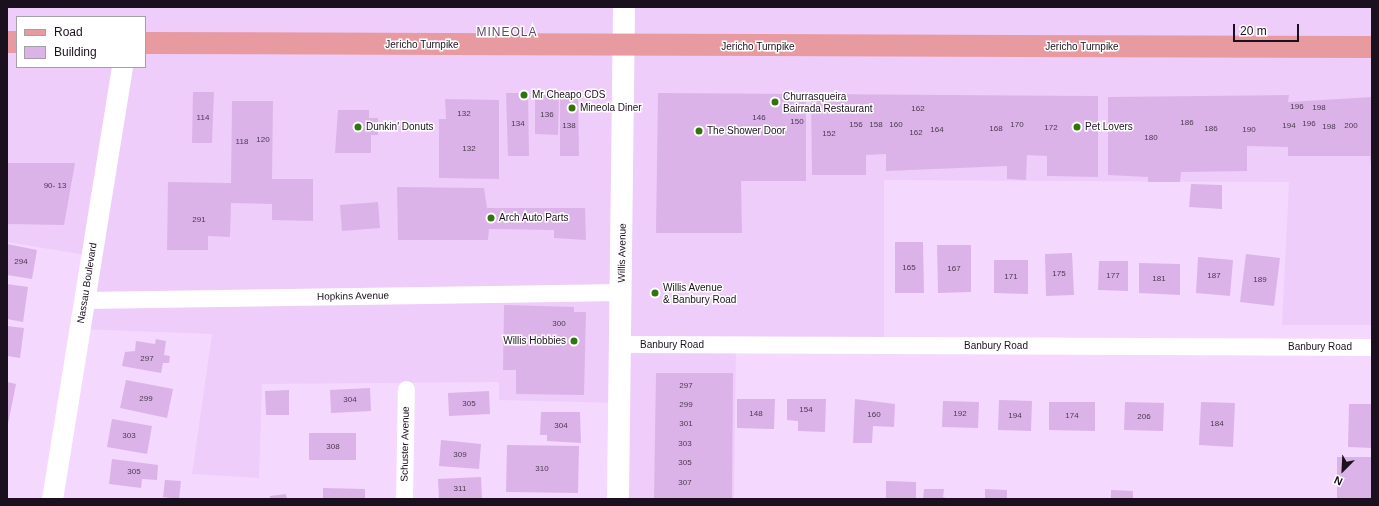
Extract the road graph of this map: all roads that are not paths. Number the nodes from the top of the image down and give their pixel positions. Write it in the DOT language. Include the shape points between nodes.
graph roads {
  1 [pos="624,7"];
  2 [pos="146,43"];
  3 [pos="624,47"];
  4 [pos="1372,47"];
  5 [pos="122,68"];
  6 [pos="621,292"];
  7 [pos="84,300"];
  8 [pos="621,344"];
  9 [pos="1372,348"];
  10 [pos="406,389"];
  11 [pos="52,499"];
  12 [pos="404,499"];
  13 [pos="618,499"];
  1 -- 3 [label="main road, Willis Avenue"];
  2 -- 3 [label="main road, Jericho Turnpike"];
  3 -- 4 [label="main road, Jericho Turnpike"];
  3 -- 6 [label="main road, Willis Avenue"];
  5 -- 7 [label="street, Nassau Boulevard"];
  6 -- 7 [label="street, Hopkins Avenue"];
  6 -- 8 [label="main road, Willis Avenue"];
  7 -- 11 [label="street, Nassau Boulevard"];
  8 -- 9 [label="street, Banbury Road"];
  8 -- 13 [label="main road, Willis Avenue"];
  10 -- 12 [label="street, Schuster Avenue"];
}
